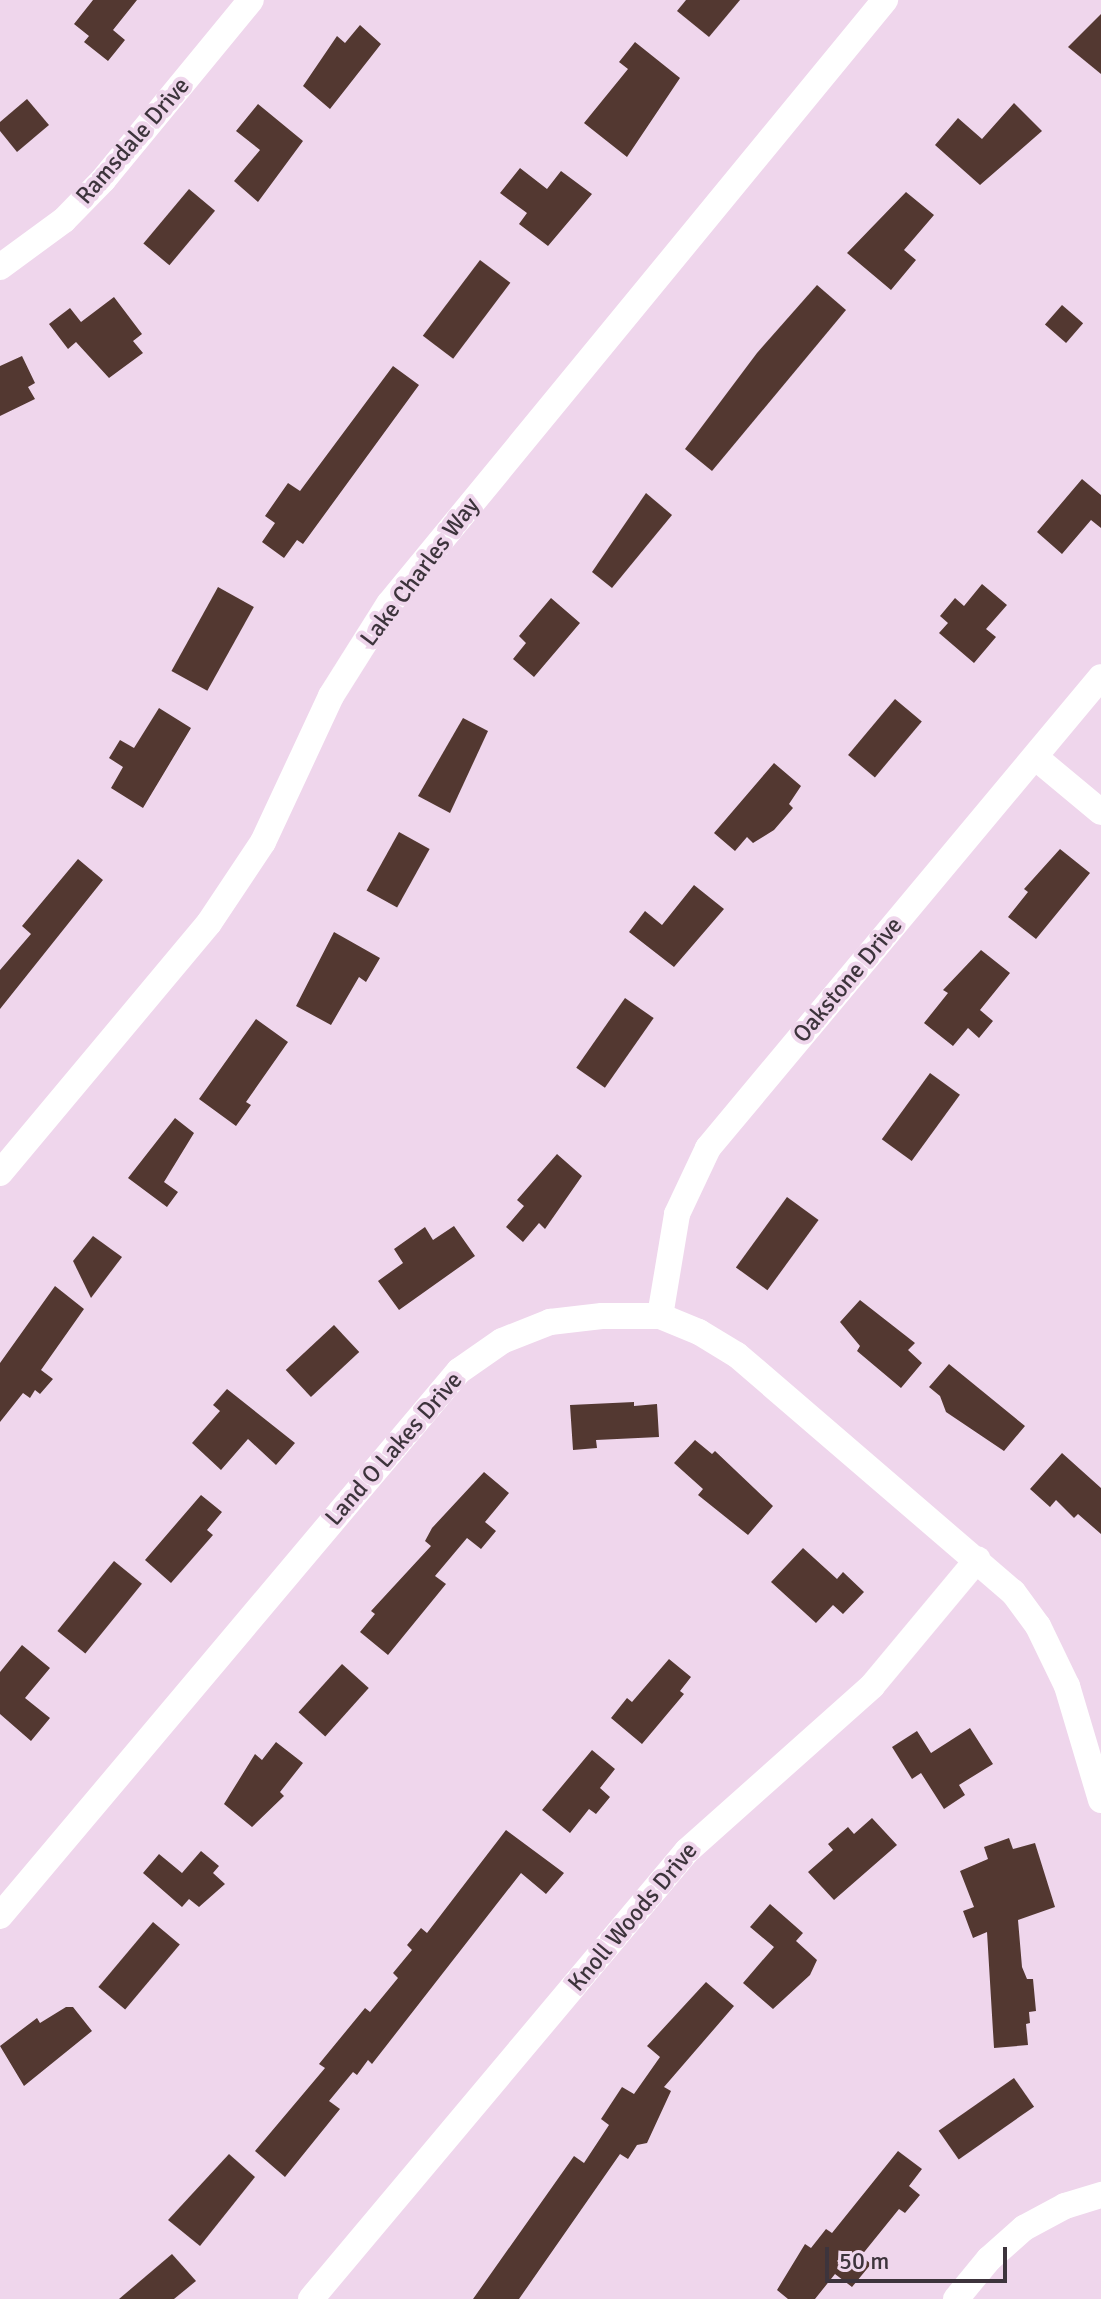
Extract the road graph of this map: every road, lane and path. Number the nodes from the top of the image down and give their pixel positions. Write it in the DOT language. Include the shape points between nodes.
graph roads {
  1 [pos="251,0"];
  2 [pos="885,0"];
  3 [pos="0,267"];
  4 [pos="1101,677"];
  5 [pos="1035,757"];
  6 [pos="1101,812"];
  7 [pos="0,1173"];
  8 [pos="660,1316"];
  9 [pos="978,1559"];
  10 [pos="1101,1800"];
  11 [pos="0,1916"];
  12 [pos="1101,2195"];
  13 [pos="311,2299"];
  14 [pos="956,2299"];
  1 -- 3 [label="street, Ramsdale Drive" via="103,180 64,220"];
  2 -- 7 [label="street, Lake Charles Way" via="389,604 331,696 263,842 209,923"];
  4 -- 5 [label="street, Oakstone Drive"];
  5 -- 6 [label="street"];
  5 -- 8 [label="street, Oakstone Drive" via="708,1148 677,1214"];
  8 -- 9 [label="street, Land O Lakes Drive" via="737,1355"];
  8 -- 11 [label="street, Land O Lakes Drive" via="550,1322 502,1341 459,1371"];
  9 -- 10 [label="street, Land O Lakes Drive" via="1013,1592 1038,1626 1067,1686"];
  9 -- 13 [label="street, Knoll Woods Drive" via="872,1686 687,1851"];
  12 -- 14 [label="street" via="1065,2206 1024,2228"];
}
